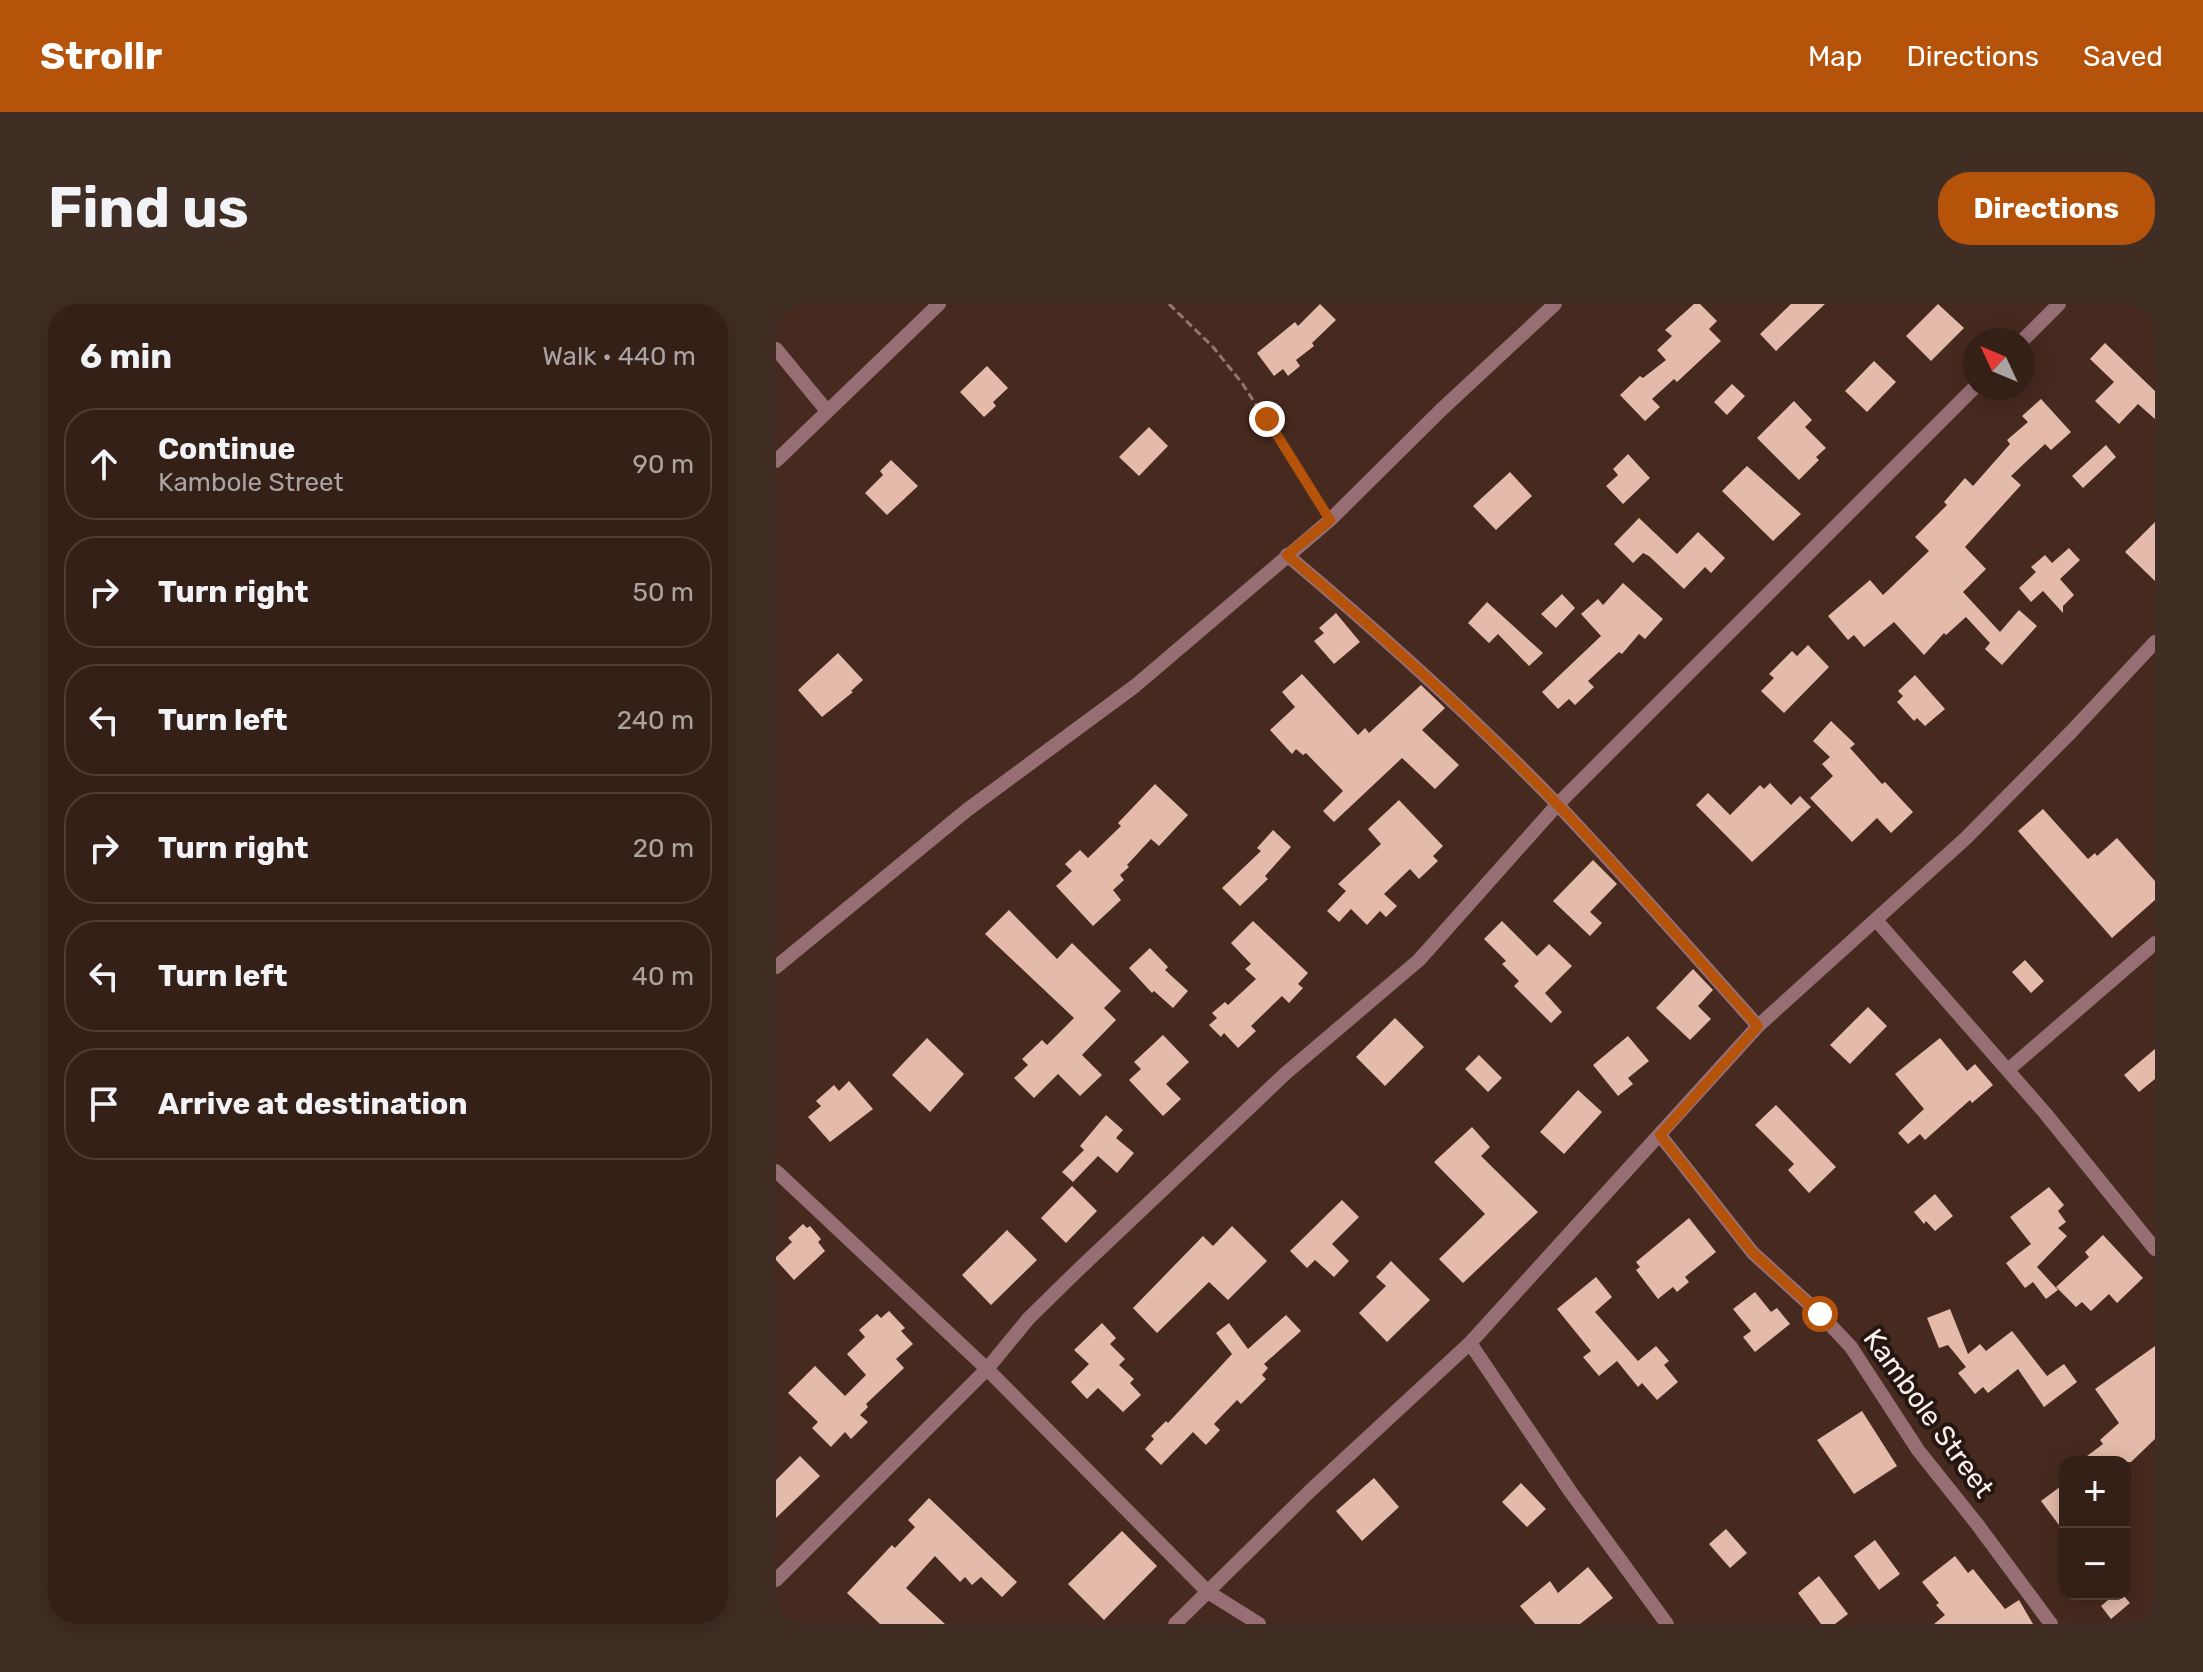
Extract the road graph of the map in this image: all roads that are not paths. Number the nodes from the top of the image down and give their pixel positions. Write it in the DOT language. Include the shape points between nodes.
graph roads {
  1 [pos="939,304"];
  2 [pos="1555,304"];
  3 [pos="2059,304"];
  4 [pos="2035,328"];
  5 [pos="776,349"];
  6 [pos="1963,399"];
  7 [pos="827,411"];
  8 [pos="776,461"];
  9 [pos="1287,555"];
  10 [pos="2155,642"];
  11 [pos="1557,805"];
  12 [pos="1876,920"];
  13 [pos="2155,943"];
  14 [pos="776,967"];
  15 [pos="1758,1026"];
  16 [pos="2008,1070"];
  17 [pos="1660,1135"];
  18 [pos="776,1171"];
  19 [pos="2155,1249"];
  20 [pos="1470,1343"];
  21 [pos="987,1369"];
  22 [pos="776,1580"];
  23 [pos="1208,1592"];
  24 [pos="1175,1624"];
  25 [pos="1259,1624"];
  26 [pos="1667,1624"];
  27 [pos="2051,1624"];
  1 -- 7 [label="street"];
  2 -- 9 [label="street"];
  3 -- 4 [label="street"];
  5 -- 7 [label="street"];
  6 -- 11 [label="street"];
  7 -- 8 [label="street"];
  9 -- 11 [label="street" via="1350,607"];
  9 -- 14 [label="street" via="1135,686 967,810"];
  10 -- 12 [label="street" via="1966,838"];
  11 -- 15 [label="street"];
  11 -- 21 [label="street" via="1419,960 1286,1073 1029,1318"];
  12 -- 15 [label="street"];
  12 -- 16 [label="street"];
  13 -- 16 [label="street"];
  15 -- 17 [label="street"];
  16 -- 19 [label="street"];
  17 -- 20 [label="street"];
  17 -- 27 [label="street, Kambole Street" via="1753,1253 1851,1347 1918,1450"];
  18 -- 21 [label="street"];
  20 -- 23 [label="street"];
  20 -- 26 [label="street"];
  21 -- 22 [label="street"];
  21 -- 23 [label="street"];
  23 -- 24 [label="street"];
  23 -- 25 [label="street"];
}
